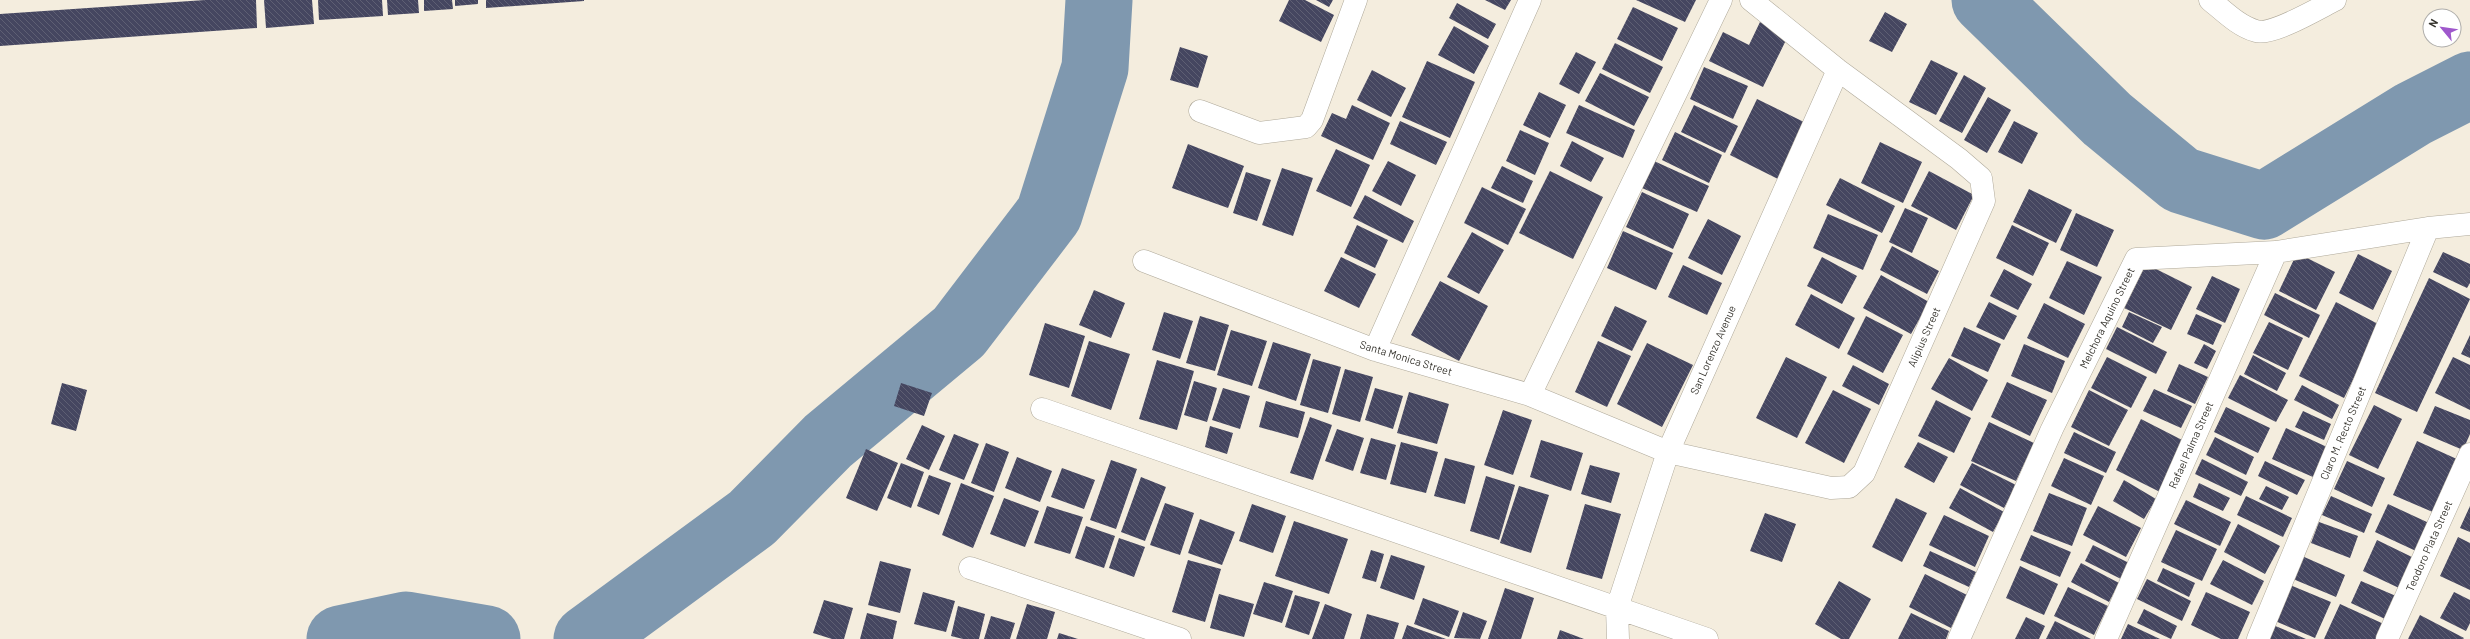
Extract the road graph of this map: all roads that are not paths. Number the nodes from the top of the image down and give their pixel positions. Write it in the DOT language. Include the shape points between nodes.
graph roads {
  1 [pos="1356,0"];
  2 [pos="1530,0"];
  3 [pos="1721,0"];
  4 [pos="1751,0"];
  5 [pos="2210,0"];
  6 [pos="2335,0"];
  7 [pos="1838,70"];
  8 [pos="1200,111"];
  9 [pos="2470,224"];
  10 [pos="2428,228"];
  11 [pos="2276,252"];
  12 [pos="1144,261"];
  13 [pos="1375,350"];
  14 [pos="1530,395"];
  15 [pos="1042,409"];
  16 [pos="1668,452"];
  17 [pos="2470,454"];
  18 [pos="1864,473"];
  19 [pos="970,568"];
  20 [pos="1617,608"];
  21 [pos="1180,639"];
  22 [pos="1618,639"];
  23 [pos="1707,639"];
  24 [pos="1959,639"];
  25 [pos="2106,639"];
  26 [pos="2258,639"];
  27 [pos="2387,639"];
  1 -- 8 [label="street" via="1312,120 1306,127 1259,133"];
  2 -- 13 [label="street"];
  3 -- 14 [label="street"];
  4 -- 7 [label="street"];
  5 -- 6 [label="street" via="2236,21 2257,31 2281,27"];
  7 -- 16 [label="street, San Lorenzo Avenue"];
  7 -- 18 [label="street, Alipius Street" via="1981,178 1984,201"];
  9 -- 10 [label="street, Melchora Aquino Street"];
  10 -- 11 [label="street, Melchora Aquino Street"];
  10 -- 26 [label="street, Claro M. Recto Street"];
  11 -- 24 [label="street, Melchora Aquino Street" via="2136,259 2052,429"];
  11 -- 25 [label="street, Rafael Palma Street"];
  12 -- 13 [label="street, Santa Monica Street"];
  13 -- 14 [label="street, Santa Monica Street"];
  14 -- 16 [label="street, Santa Monica Street"];
  15 -- 20 [label="street"];
  16 -- 18 [label="street, Santa Monica Street" via="1831,488 1849,487"];
  16 -- 20 [label="street, San Lorenzo Avenue"];
  17 -- 27 [label="street, Teodoro Plata Street"];
  19 -- 21 [label="street"];
  20 -- 22 [label="street, San Lorenzo Avenue"];
  20 -- 23 [label="street"];
}
